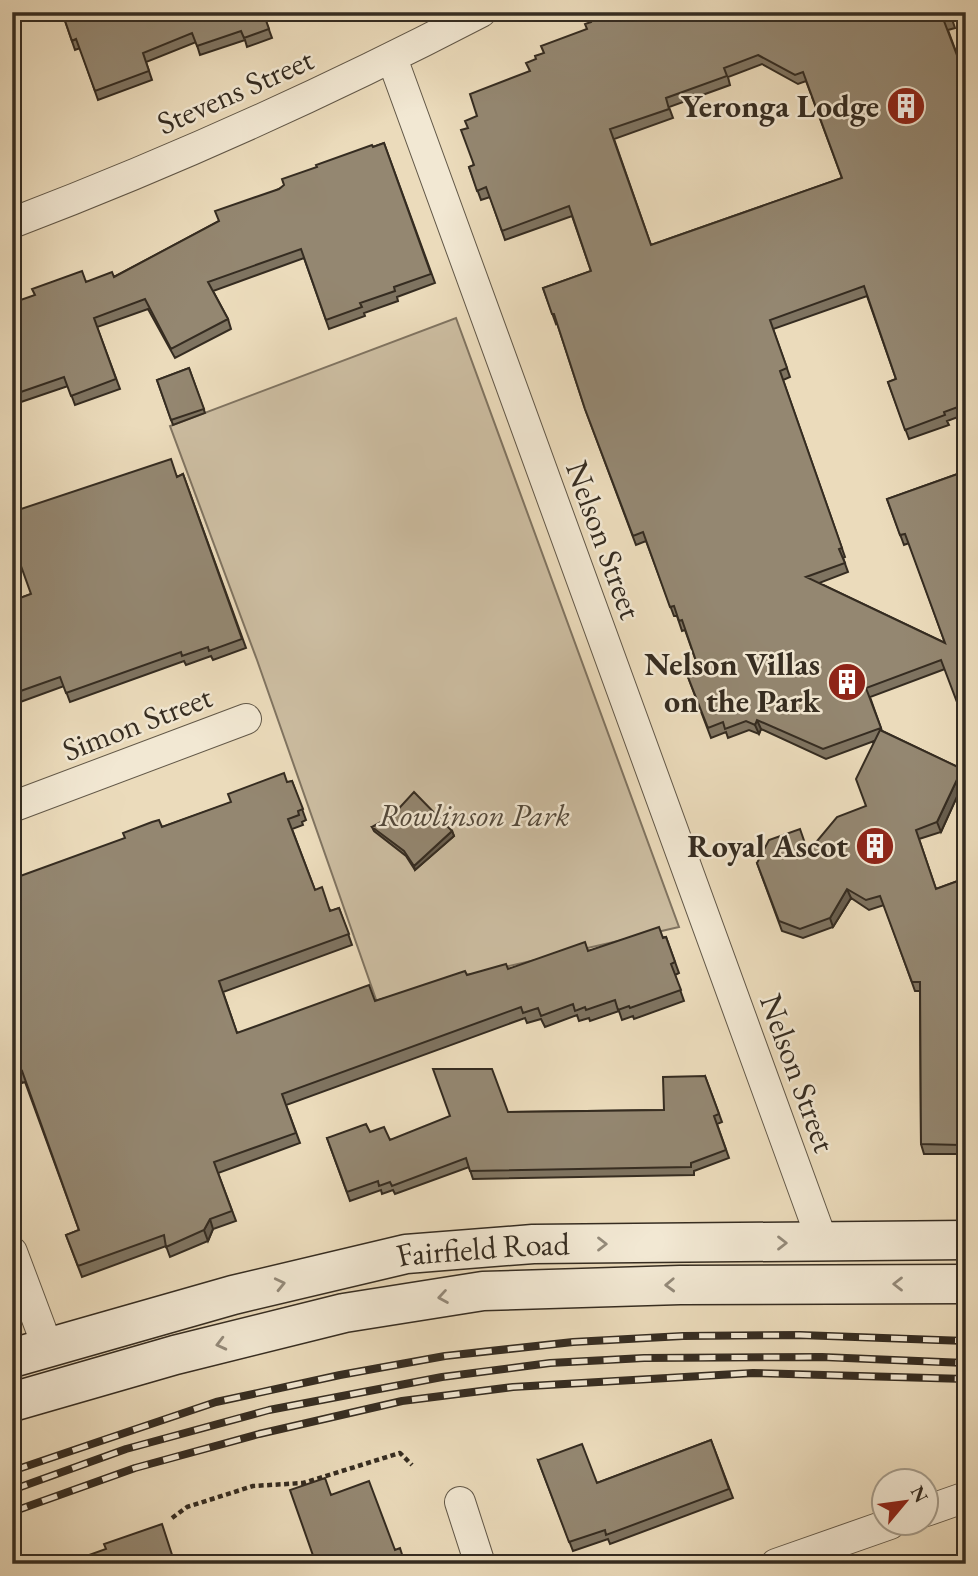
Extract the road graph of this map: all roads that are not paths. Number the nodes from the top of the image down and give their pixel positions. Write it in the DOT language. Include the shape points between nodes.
graph roads {
  1 [pos="481,12"];
  2 [pos="392,58"];
  3 [pos="12,223"];
  4 [pos="246,719"];
  5 [pos="12,807"];
  6 [pos="966,1240"];
  7 [pos="823,1243"];
  8 [pos="12,1252"];
  9 [pos="966,1283"];
  10 [pos="30,1353"];
  11 [pos="12,1402"];
  12 [pos="966,1497"];
  13 [pos="460,1502"];
  14 [pos="940,1506"];
  15 [pos="870,1531"];
  16 [pos="480,1564"];
  17 [pos="776,1564"];
  1 -- 2 [label="street, Stevens Street"];
  2 -- 3 [label="street, Stevens Street" via="109,186"];
  2 -- 7 [label="street, Nelson Street"];
  4 -- 5 [label="street, Simon Street"];
  6 -- 7 [label="main road, Fairfield Road"];
  10 -- 7 [label="main road, Fairfield Road, one-way" via="233,1295 406,1254 533,1244"];
  8 -- 10 [label="street"];
  9 -- 11 [label="main road, Fairfield Road, one-way" via="483,1291 344,1313"];
  12 -- 14 [label="street"];
  13 -- 16 [label="street"];
  15 -- 17 [label="street"];
}
